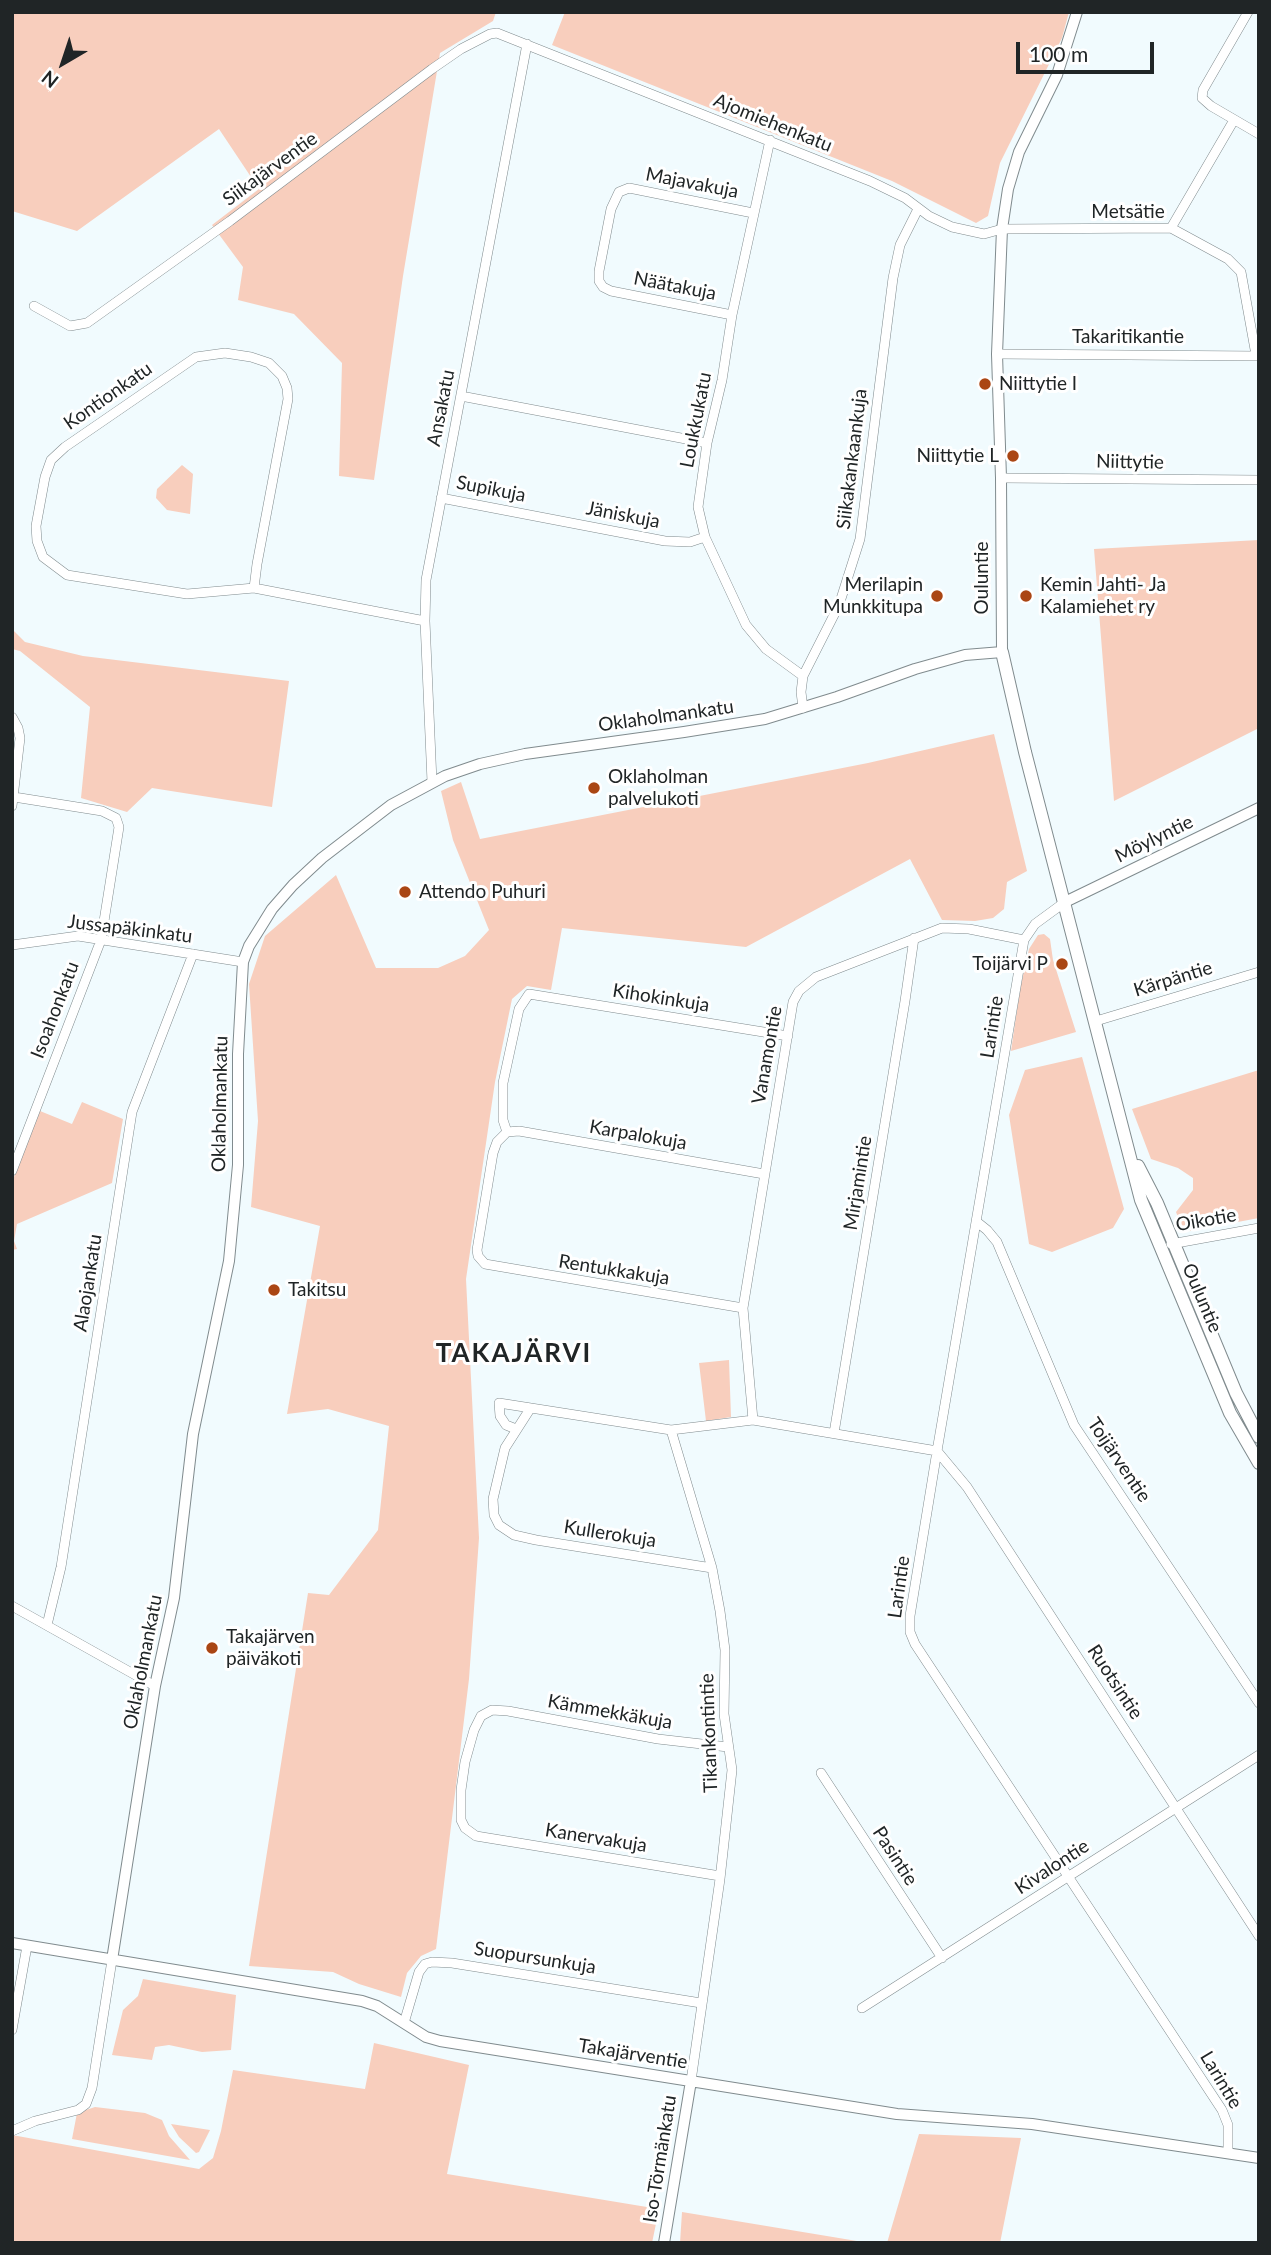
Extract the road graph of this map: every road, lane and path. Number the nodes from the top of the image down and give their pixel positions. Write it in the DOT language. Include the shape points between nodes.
graph roads {
  1 [pos="1077,12"];
  2 [pos="1248,12"];
  3 [pos="527,44"];
  4 [pos="1234,120"];
  5 [pos="1259,134"];
  6 [pos="770,139"];
  7 [pos="918,209"];
  8 [pos="753,213"];
  9 [pos="1171,228"];
  10 [pos="1002,229"];
  11 [pos="611,291"];
  12 [pos="34,306"];
  13 [pos="732,315"];
  14 [pos="997,354"];
  15 [pos="1257,356"];
  16 [pos="461,396"];
  17 [pos="708,443"];
  18 [pos="1001,478"];
  19 [pos="1259,480"];
  20 [pos="441,498"];
  21 [pos="535,516"];
  22 [pos="705,537"];
  23 [pos="254,588"];
  24 [pos="425,621"];
  25 [pos="1002,652"];
  26 [pos="803,676"];
  27 [pos="803,708"];
  28 [pos="12,718"];
  29 [pos="432,782"];
  30 [pos="13,801"];
  31 [pos="1259,808"];
  32 [pos="1065,902"];
  33 [pos="914,938"];
  34 [pos="101,940"];
  35 [pos="1024,940"];
  36 [pos="12,945"];
  37 [pos="193,954"];
  38 [pos="243,962"];
  39 [pos="1259,972"];
  40 [pos="1096,1021"];
  41 [pos="788,1036"];
  42 [pos="507,1132"];
  43 [pos="1127,1142"];
  44 [pos="12,1171"];
  45 [pos="764,1174"];
  46 [pos="977,1222"];
  47 [pos="1259,1228"];
  48 [pos="1174,1243"];
  49 [pos="1160,1247"];
  50 [pos="743,1308"];
  51 [pos="530,1409"];
  52 [pos="753,1420"];
  53 [pos="516,1429"];
  54 [pos="671,1430"];
  55 [pos="834,1433"];
  56 [pos="1259,1437"];
  57 [pos="937,1451"];
  58 [pos="1259,1462"];
  59 [pos="712,1568"];
  60 [pos="12,1606"];
  61 [pos="47,1625"];
  62 [pos="155,1686"];
  63 [pos="1259,1703"];
  64 [pos="728,1747"];
  65 [pos="1259,1755"];
  66 [pos="821,1773"];
  67 [pos="1176,1808"];
  68 [pos="468,1832"];
  69 [pos="720,1876"];
  70 [pos="1068,1878"];
  71 [pos="1259,1936"];
  72 [pos="12,1943"];
  73 [pos="27,1946"];
  74 [pos="942,1958"];
  75 [pos="112,1961"];
  76 [pos="701,2003"];
  77 [pos="862,2008"];
  78 [pos="404,2023"];
  79 [pos="12,2030"];
  80 [pos="691,2081"];
  81 [pos="12,2131"];
  82 [pos="1228,2153"];
  83 [pos="1259,2158"];
  84 [pos="664,2243"];
  1 -- 10 [label="street, Ouluntie" via="1057,75 1019,152"];
  2 -- 4 [label="street" via="1202,97"];
  3 -- 6 [label="street, Ajomiehenkatu"];
  3 -- 12 [label="street, Siikajärventie" via="494,33 461,49 87,323 70,326"];
  3 -- 16 [label="street, Ansakatu"];
  4 -- 5 [label="street"];
  4 -- 9 [label="street"];
  6 -- 7 [label="street, Ajomiehenkatu" via="887,189"];
  6 -- 8 [label="street, Loukkukatu"];
  7 -- 10 [label="street, Ajomiehenkatu" via="975,233"];
  7 -- 26 [label="street, Siikakankaankuja" via="900,245 893,278 860,539 839,605"];
  8 -- 11 [label="street, Majavakuja" via="624,189 613,203 599,271 601,285"];
  8 -- 13 [label="street, Loukkukatu"];
  9 -- 10 [label="street, Metsätie"];
  9 -- 15 [label="street, Metsätie" via="1228,259 1241,272"];
  10 -- 14 [label="street, Ouluntie"];
  11 -- 13 [label="street, Näätakuja"];
  13 -- 17 [label="street, Loukkukatu"];
  14 -- 15 [label="street, Takaritikantie"];
  14 -- 18 [label="street, Ouluntie"];
  16 -- 17 [label="street"];
  16 -- 20 [label="street, Ansakatu"];
  17 -- 22 [label="street, Loukkukatu" via="698,507"];
  18 -- 19 [label="street, Niittytie"];
  18 -- 25 [label="street, Ouluntie"];
  20 -- 21 [label="street, Supikuja"];
  20 -- 24 [label="street, Ansakatu" via="426,580"];
  21 -- 22 [label="street, Jäniskuja" via="665,541"];
  22 -- 26 [label="street, Loukkukatu" via="752,634"];
  23 -- 23 [label="street, Kontionkatu" via="175,593 74,578 61,572 43,557 37,541 44,477 51,460 196,357 225,353 269,363 282,376 288,399"];
  23 -- 24 [label="street, Kontionkatu"];
  24 -- 29 [label="street, Ansakatu"];
  25 -- 27 [label="street, Oklaholmankatu" via="965,655 915,669"];
  25 -- 32 [label="main road, Ouluntie"];
  26 -- 27 [label="street, Siikakankaankuja"];
  27 -- 29 [label="street, Oklaholmankatu" via="684,733 525,754"];
  28 -- 30 [label="street" via="20,738"];
  29 -- 38 [label="street, Oklaholmankatu" via="374,817 293,885 261,925"];
  30 -- 34 [label="street, Isoahonkatu" via="102,811 118,820"];
  31 -- 32 [label="street, Möylyntie"];
  32 -- 35 [label="street" via="1035,923"];
  32 -- 40 [label="main road, Ouluntie"];
  33 -- 35 [label="street, Vanamontie" via="958,927"];
  33 -- 41 [label="street, Vanamontie" via="806,983 793,1002"];
  33 -- 55 [label="street, Mirjamintie"];
  34 -- 36 [label="street, Jussapäkinkatu" via="67,936"];
  34 -- 37 [label="street, Jussapäkinkatu"];
  34 -- 44 [label="street, Isoahonkatu"];
  35 -- 46 [label="street, Larintie"];
  37 -- 38 [label="street, Jussapäkinkatu"];
  37 -- 61 [label="street, Alaojankatu" via="132,1112 61,1567"];
  38 -- 62 [label="street, Oklaholmankatu" via="237,1054 238,1165 229,1261 193,1434 174,1598"];
  39 -- 40 [label="street, Kärpäntie"];
  40 -- 43 [label="main road, Ouluntie"];
  41 -- 42 [label="street, Kihokinkuja" via="529,994 519,1009 503,1083"];
  41 -- 45 [label="street, Vanamontie"];
  42 -- 45 [label="street, Karpalokuja"];
  42 -- 50 [label="street, Rentukkakuja" via="498,1139 493,1153 477,1250 482,1262"];
  43 -- 48 [label="main road, Ouluntie"];
  43 -- 49 [label="main road, Ouluntie" via="1141,1200"];
  45 -- 50 [label="street, Vanamontie"];
  46 -- 57 [label="street, Larintie"];
  46 -- 63 [label="street, Toijärventie" via="997,1242 1074,1425"];
  47 -- 48 [label="street, Oikotie"];
  48 -- 49 [label="street, Oikotie"];
  48 -- 56 [label="main road, Ouluntie"];
  49 -- 58 [label="main road, Ouluntie" via="1230,1413"];
  50 -- 52 [label="street, Vanamontie"];
  51 -- 53 [label="street"];
  51 -- 53 [label="street" via="499,1403 500,1416"];
  51 -- 54 [label="street"];
  52 -- 54 [label="street"];
  52 -- 55 [label="street"];
  53 -- 59 [label="street, Kullerokuja" via="505,1448 493,1499 495,1519 505,1530 536,1540"];
  54 -- 59 [label="street, Tikankontintie"];
  55 -- 57 [label="street"];
  57 -- 67 [label="street, Ruotsintie" via="959,1476"];
  57 -- 70 [label="street, Larintie" via="910,1616 912,1638"];
  59 -- 64 [label="street, Tikankontintie" via="723,1631"];
  60 -- 61 [label="street"];
  61 -- 62 [label="street"];
  62 -- 75 [label="street, Oklaholmankatu"];
  64 -- 68 [label="street, Kämmekkäkuja" via="486,1711 474,1730 465,1762 460,1809"];
  64 -- 69 [label="street, Tikankontintie" via="732,1770"];
  65 -- 67 [label="street, Kivalontie"];
  66 -- 74 [label="street, Pasintie"];
  67 -- 70 [label="street, Kivalontie"];
  67 -- 71 [label="street, Ruotsintie"];
  68 -- 69 [label="street, Kanervakuja"];
  69 -- 76 [label="street, Tikankontintie"];
  70 -- 74 [label="street, Kivalontie"];
  70 -- 82 [label="street, Larintie" via="1222,2110 1228,2125"];
  72 -- 73 [label="street, Takajärventie"];
  73 -- 75 [label="street, Takajärventie"];
  73 -- 79 [label="street"];
  74 -- 77 [label="street, Kivalontie"];
  75 -- 78 [label="street, Takajärventie" via="362,2001"];
  75 -- 81 [label="street, Oklaholmankatu" via="92,2088 83,2108"];
  76 -- 78 [label="street, Suopursunkuja" via="432,1962 419,1972"];
  76 -- 80 [label="street, Tikankontintie"];
  78 -- 80 [label="street, Takajärventie" via="440,2041"];
  80 -- 82 [label="street, Takajärventie" via="897,2114 1032,2123"];
  80 -- 84 [label="street, Iso-Törmänkatu"];
  82 -- 83 [label="street, Takajärventie"];
}
